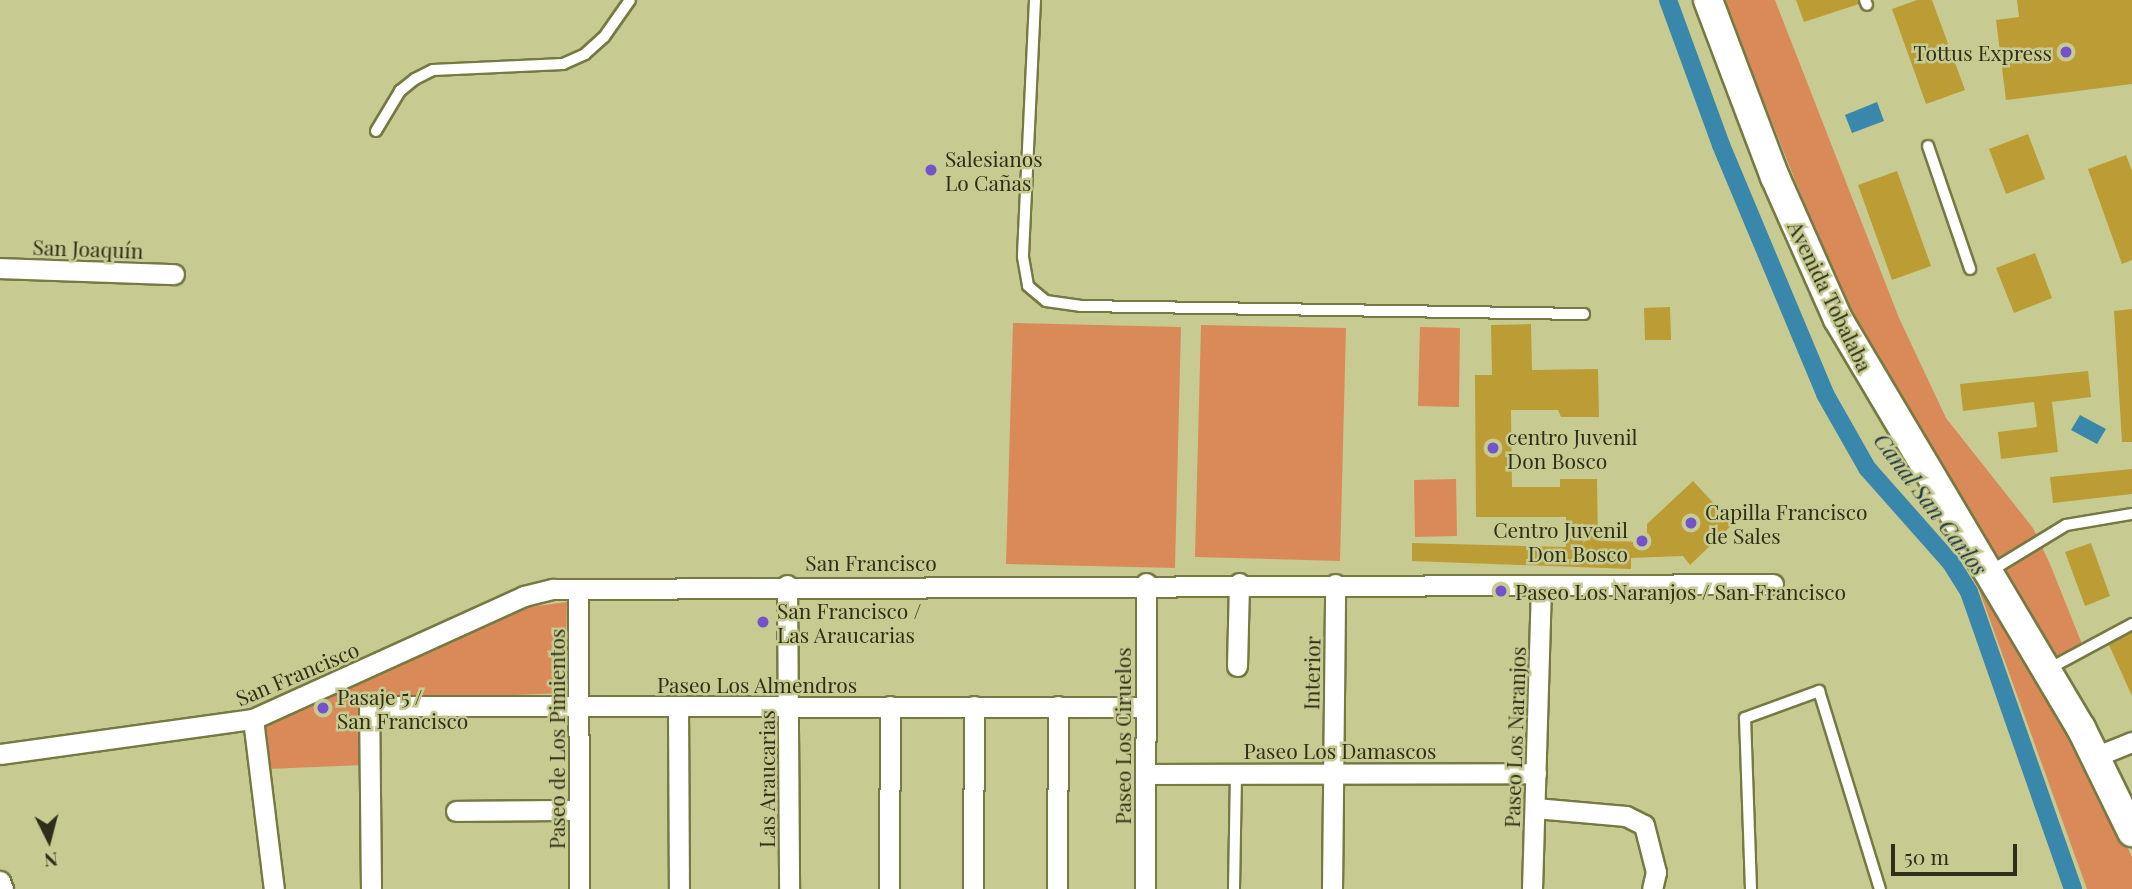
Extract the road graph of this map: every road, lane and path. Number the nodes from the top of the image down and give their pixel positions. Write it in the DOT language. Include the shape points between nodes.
graph roads {
  1 [pos="629,0"];
  2 [pos="1035,0"];
  3 [pos="1708,0"];
  4 [pos="376,131"];
  5 [pos="1928,146"];
  6 [pos="0,268"];
  7 [pos="1970,269"];
  8 [pos="174,274"];
  9 [pos="1584,314"];
  10 [pos="2132,514"];
  11 [pos="1988,573"];
  12 [pos="1146,583"];
  13 [pos="1239,583"];
  14 [pos="1335,584"];
  15 [pos="1773,584"];
  16 [pos="787,585"];
  17 [pos="1541,586"];
  18 [pos="578,589"];
  19 [pos="2132,624"];
  20 [pos="1237,666"];
  21 [pos="2054,666"];
  22 [pos="579,706"];
  23 [pos="678,706"];
  24 [pos="788,706"];
  25 [pos="890,706"];
  26 [pos="974,706"];
  27 [pos="1058,706"];
  28 [pos="1145,706"];
  29 [pos="253,719"];
  30 [pos="2132,742"];
  31 [pos="0,754"];
  32 [pos="2097,756"];
  33 [pos="1333,773"];
  34 [pos="1535,773"];
  35 [pos="1145,774"];
  36 [pos="1237,774"];
  37 [pos="1535,808"];
  38 [pos="579,810"];
  39 [pos="456,811"];
  40 [pos="2132,832"];
  41 [pos="0,881"];
  42 [pos="3,889"];
  43 [pos="274,889"];
  44 [pos="370,889"];
  45 [pos="579,889"];
  46 [pos="679,889"];
  47 [pos="789,889"];
  48 [pos="889,889"];
  49 [pos="973,889"];
  50 [pos="1057,889"];
  51 [pos="1145,889"];
  52 [pos="1234,889"];
  53 [pos="1332,889"];
  54 [pos="1532,889"];
  55 [pos="1652,889"];
  56 [pos="1751,889"];
  57 [pos="1880,889"];
  1 -- 4 [label="lane" via="604,37 585,54 563,64 433,70 415,79 400,91"];
  2 -- 9 [label="lane" via="1023,257 1028,286 1046,301 1080,306"];
  3 -- 11 [label="main road, Avenida Tobalaba" via="1775,177 1838,319"];
  5 -- 7 [label="lane"];
  6 -- 8 [label="street, San Joaquín"];
  10 -- 11 [label="lane" via="2066,525"];
  11 -- 32 [label="main road, Avenida Tobalaba"];
  12 -- 13 [label="street, San Francisco"];
  12 -- 16 [label="street, San Francisco"];
  12 -- 28 [label="street, Paseo Los Ciruelos"];
  13 -- 14 [label="street, San Francisco"];
  13 -- 20 [label="street"];
  14 -- 17 [label="street, San Francisco"];
  14 -- 33 [label="street, Interior"];
  15 -- 17 [label="street, San Francisco"];
  16 -- 18 [label="street, San Francisco"];
  16 -- 24 [label="street, Las Araucarias"];
  17 -- 34 [label="street, Paseo Los Naranjos"];
  18 -- 22 [label="street, Paseo de Los Pimientos"];
  18 -- 29 [label="street, San Francisco" via="524,596"];
  19 -- 21 [label="lane"];
  22 -- 23 [label="street, Paseo Los Almendros"];
  22 -- 38 [label="street, Paseo de Los Pimientos"];
  22 -- 44 [label="street, Paseo Los Almendros" via="369,706"];
  23 -- 24 [label="street, Paseo Los Almendros"];
  23 -- 46 [label="street"];
  24 -- 25 [label="street, Paseo Los Almendros"];
  24 -- 47 [label="street, Las Araucarias"];
  25 -- 26 [label="street, Paseo Los Almendros"];
  25 -- 48 [label="street"];
  26 -- 27 [label="street, Paseo Los Almendros"];
  26 -- 49 [label="street"];
  27 -- 28 [label="street, Paseo Los Almendros"];
  27 -- 50 [label="street"];
  28 -- 35 [label="street, Paseo Los Ciruelos"];
  29 -- 31 [label="street, San Francisco"];
  29 -- 43 [label="street"];
  30 -- 32 [label="street"];
  32 -- 40 [label="main road, Avenida Tobalaba"];
  33 -- 34 [label="street, Paseo Los Damascos"];
  33 -- 36 [label="street, Paseo Los Damascos"];
  33 -- 53 [label="street, Interior"];
  34 -- 37 [label="street, Paseo Los Naranjos"];
  35 -- 36 [label="street, Paseo Los Damascos"];
  35 -- 51 [label="street, Paseo Los Ciruelos"];
  36 -- 52 [label="lane"];
  37 -- 54 [label="street, Paseo Los Naranjos"];
  37 -- 55 [label="street" via="1626,816 1644,825 1656,872"];
  38 -- 39 [label="street"];
  38 -- 45 [label="street, Paseo de Los Pimientos"];
  41 -- 42 [label="street"];
  56 -- 57 [label="lane" via="1745,718 1819,691"];
}
